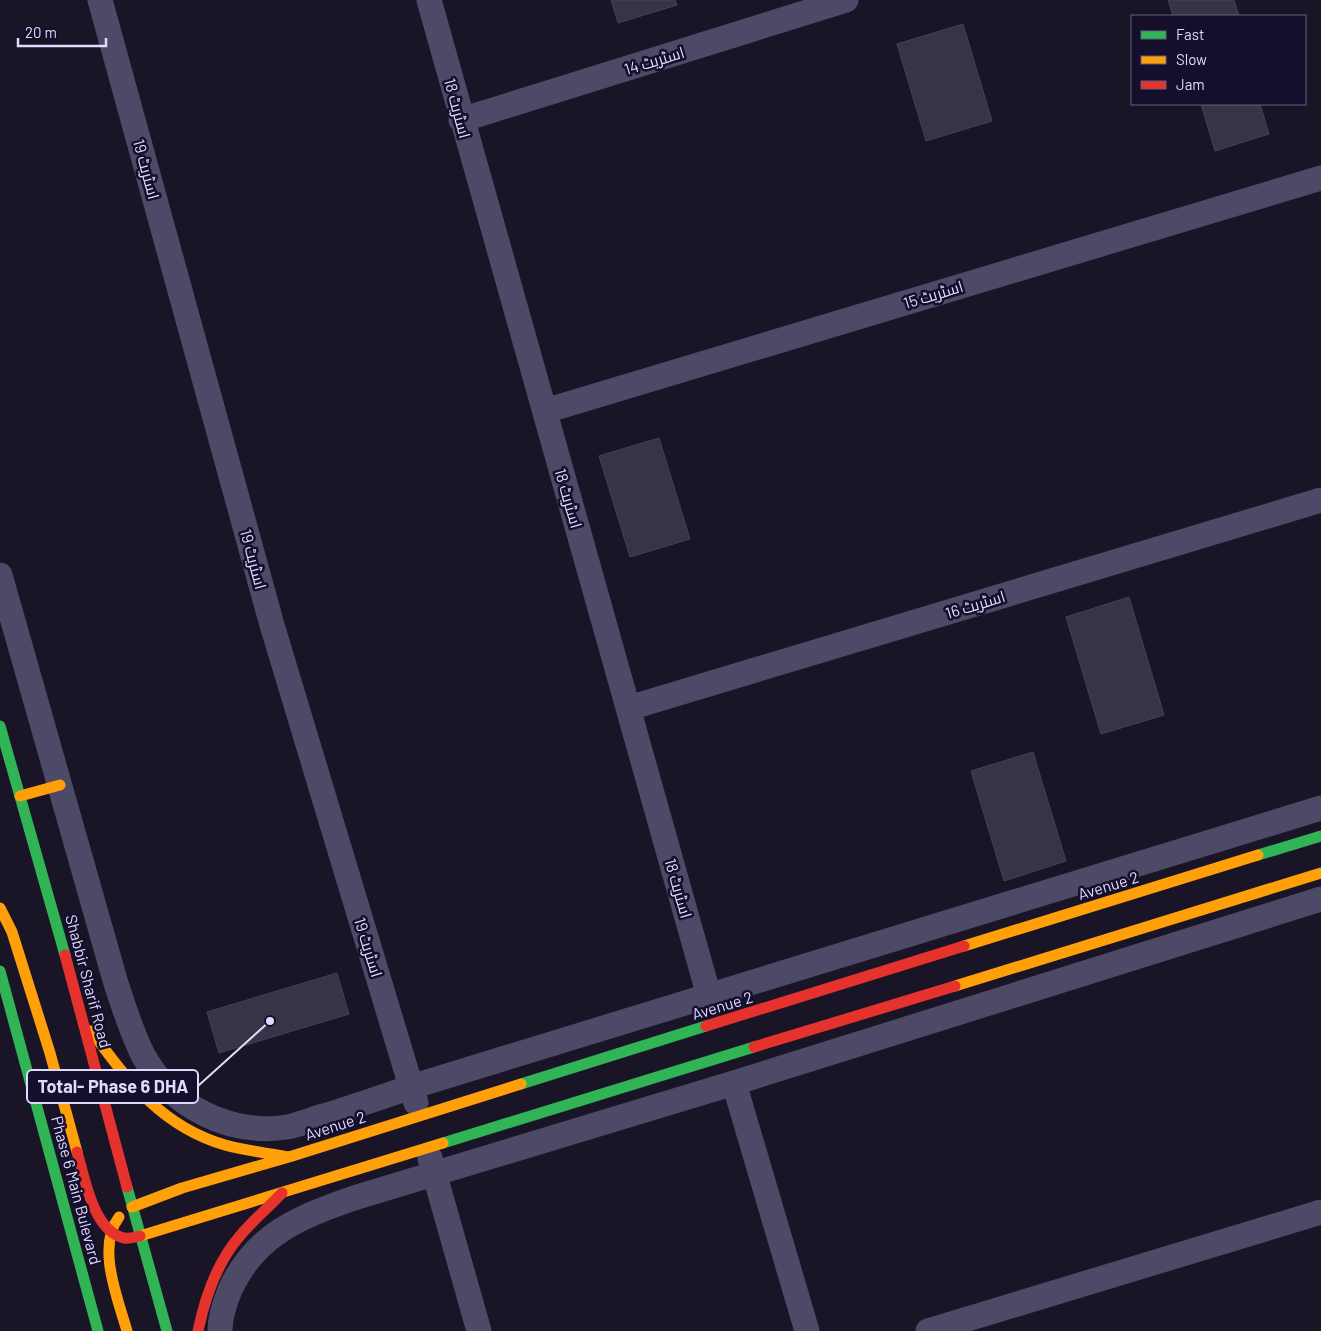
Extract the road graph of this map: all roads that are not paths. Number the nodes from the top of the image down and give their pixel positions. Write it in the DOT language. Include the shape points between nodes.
graph roads {
  1 [pos="100,0"];
  2 [pos="429,0"];
  3 [pos="846,0"];
  4 [pos="461,120"];
  5 [pos="1321,178"];
  6 [pos="545,411"];
  7 [pos="1321,500"];
  8 [pos="0,575"];
  9 [pos="629,708"];
  10 [pos="0,726"];
  11 [pos="60,784"];
  12 [pos="20,796"];
  13 [pos="1321,808"];
  14 [pos="1321,836"];
  15 [pos="1321,873"];
  16 [pos="1321,899"];
  17 [pos="0,908"];
  18 [pos="0,971"];
  19 [pos="709,996"];
  20 [pos="83,1020"];
  21 [pos="734,1083"];
  22 [pos="411,1088"];
  23 [pos="419,1115"];
  24 [pos="427,1148"];
  25 [pos="289,1157"];
  26 [pos="435,1174"];
  27 [pos="282,1193"];
  28 [pos="132,1206"];
  29 [pos="1321,1212"];
  30 [pos="111,1230"];
  31 [pos="140,1236"];
  32 [pos="98,1331"];
  33 [pos="127,1331"];
  34 [pos="168,1331"];
  35 [pos="198,1331"];
  36 [pos="220,1331"];
  37 [pos="479,1331"];
  38 [pos="807,1331"];
  39 [pos="928,1331"];
  1 -- 22 [label="street, اسٹریٹ 19" via="272,625"];
  2 -- 4 [label="street, اسٹریٹ 18"];
  3 -- 4 [label="street, اسٹریٹ 14"];
  4 -- 6 [label="street, اسٹریٹ 18"];
  5 -- 6 [label="street, اسٹریٹ 15"];
  6 -- 9 [label="street, اسٹریٹ 18"];
  7 -- 9 [label="street, اسٹریٹ 16"];
  8 -- 11 [label="street"];
  9 -- 19 [label="street, اسٹریٹ 18"];
  10 -- 12 [label="main road, Shabbir Sharif Road"];
  11 -- 12 [label="main road"];
  11 -- 22 [label="street" via="133,1034 160,1081 178,1097 201,1113 222,1122 261,1129 288,1126"];
  12 -- 20 [label="main road, Shabbir Sharif Road"];
  13 -- 19 [label="street"];
  14 -- 23 [label="main road, Avenue 2"];
  15 -- 24 [label="main road"];
  16 -- 21 [label="street"];
  17 -- 30 [label="main road" via="12,932 50,1053 91,1199 100,1219"];
  18 -- 32 [label="main road, Phase 6 Main Bulevard"];
  19 -- 22 [label="street"];
  20 -- 25 [label="main road" via="144,1099 166,1117 186,1130 225,1145"];
  20 -- 28 [label="main road, Shabbir Sharif Road"];
  21 -- 26 [label="street"];
  21 -- 38 [label="street"];
  22 -- 23 [label="street, اسٹریٹ 19"];
  23 -- 25 [label="main road, Avenue 2"];
  24 -- 26 [label="street"];
  24 -- 27 [label="main road"];
  25 -- 28 [label="main road, Avenue 2"];
  26 -- 36 [label="street" via="312,1213 270,1236 238,1272 227,1298"];
  26 -- 37 [label="street"];
  27 -- 31 [label="main road"];
  27 -- 35 [label="main road" via="225,1256 209,1288"];
  28 -- 30 [label="main road" via="120,1215"];
  28 -- 31 [label="main road, Shabbir Sharif Road"];
  29 -- 39 [label="street"];
  30 -- 31 [label="main road" via="125,1238"];
  30 -- 33 [label="main road" via="110,1260"];
  31 -- 34 [label="main road, Shabbir Sharif Road"];
}
